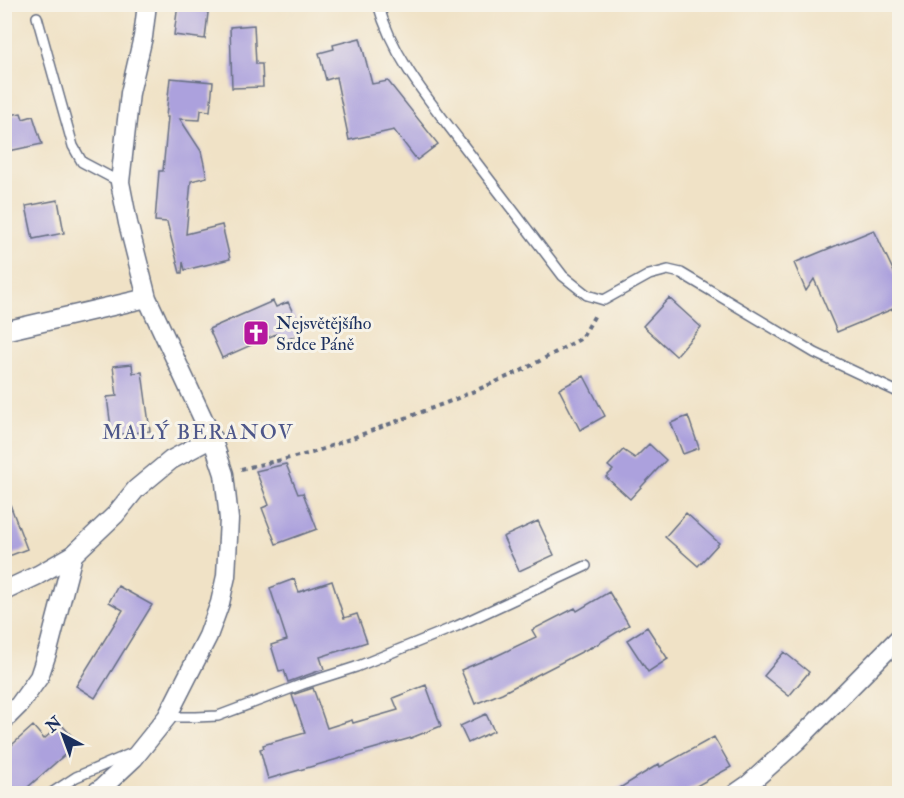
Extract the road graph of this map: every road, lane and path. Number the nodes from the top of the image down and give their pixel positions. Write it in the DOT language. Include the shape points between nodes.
graph roads {
  1 [pos="147,4"];
  2 [pos="378,4"];
  3 [pos="37,17"];
  4 [pos="120,182"];
  5 [pos="147,298"];
  6 [pos="604,300"];
  7 [pos="4,331"];
  8 [pos="900,393"];
  9 [pos="212,438"];
  10 [pos="224,474"];
  11 [pos="73,555"];
  12 [pos="586,566"];
  13 [pos="4,591"];
  14 [pos="900,637"];
  15 [pos="167,717"];
  16 [pos="4,720"];
  17 [pos="140,750"];
  18 [pos="50,794"];
  19 [pos="93,794"];
  20 [pos="735,794"];
  1 -- 4 [label="street" via="130,93"];
  2 -- 6 [label="lane" via="397,52 436,110 563,276 587,294"];
  3 -- 4 [label="lane" via="73,146 82,162"];
  4 -- 5 [label="street"];
  5 -- 7 [label="street"];
  5 -- 9 [label="street"];
  6 -- 8 [label="lane" via="650,274 668,270 681,273 815,353"];
  6 -- 10 [label="path" via="582,338 521,371 312,453"];
  9 -- 10 [label="street"];
  9 -- 11 [label="street" via="162,467"];
  10 -- 15 [label="street" via="229,519 226,576 220,603 208,636"];
  11 -- 13 [label="street"];
  11 -- 16 [label="street" via="39,677"];
  12 -- 15 [label="lane" via="457,626 356,667 218,716"];
  14 -- 20 [label="street" via="797,741"];
  15 -- 17 [label="street"];
  17 -- 18 [label="lane" via="76,777"];
  17 -- 19 [label="street"];
}
